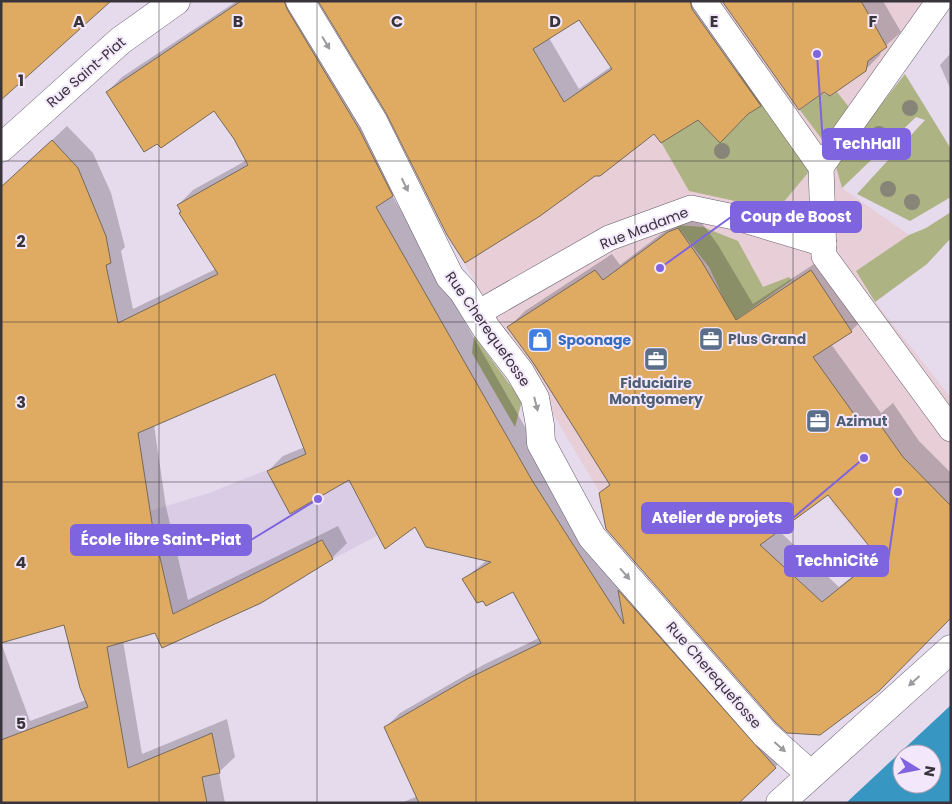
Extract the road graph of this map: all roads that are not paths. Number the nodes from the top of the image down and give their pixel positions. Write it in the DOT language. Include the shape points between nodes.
graph roads {
  1 [pos="176,1"];
  2 [pos="300,1"];
  3 [pos="704,1"];
  4 [pos="939,1"];
  5 [pos="1,148"];
  6 [pos="821,167"];
  7 [pos="824,244"];
  8 [pos="476,314"];
  9 [pos="951,429"];
  10 [pos="951,649"];
  11 [pos="810,774"];
  12 [pos="780,803"];
  1 -- 5 [label="street, Rue Saint-Piat" via="120,41"];
  2 -- 8 [label="street, Rue Cherequefosse, one-way" via="373,121 450,277 463,291"];
  3 -- 6 [label="street"];
  4 -- 6 [label="street"];
  6 -- 7 [label="street"];
  7 -- 8 [label="street, Rue Madame" via="692,208 609,238"];
  7 -- 9 [label="street" via="824,256"];
  8 -- 11 [label="street, Rue Cherequefosse, one-way" via="520,372 535,398 541,443 592,537 765,734"];
  10 -- 11 [label="street, one-way"];
  11 -- 12 [label="street"];
}
